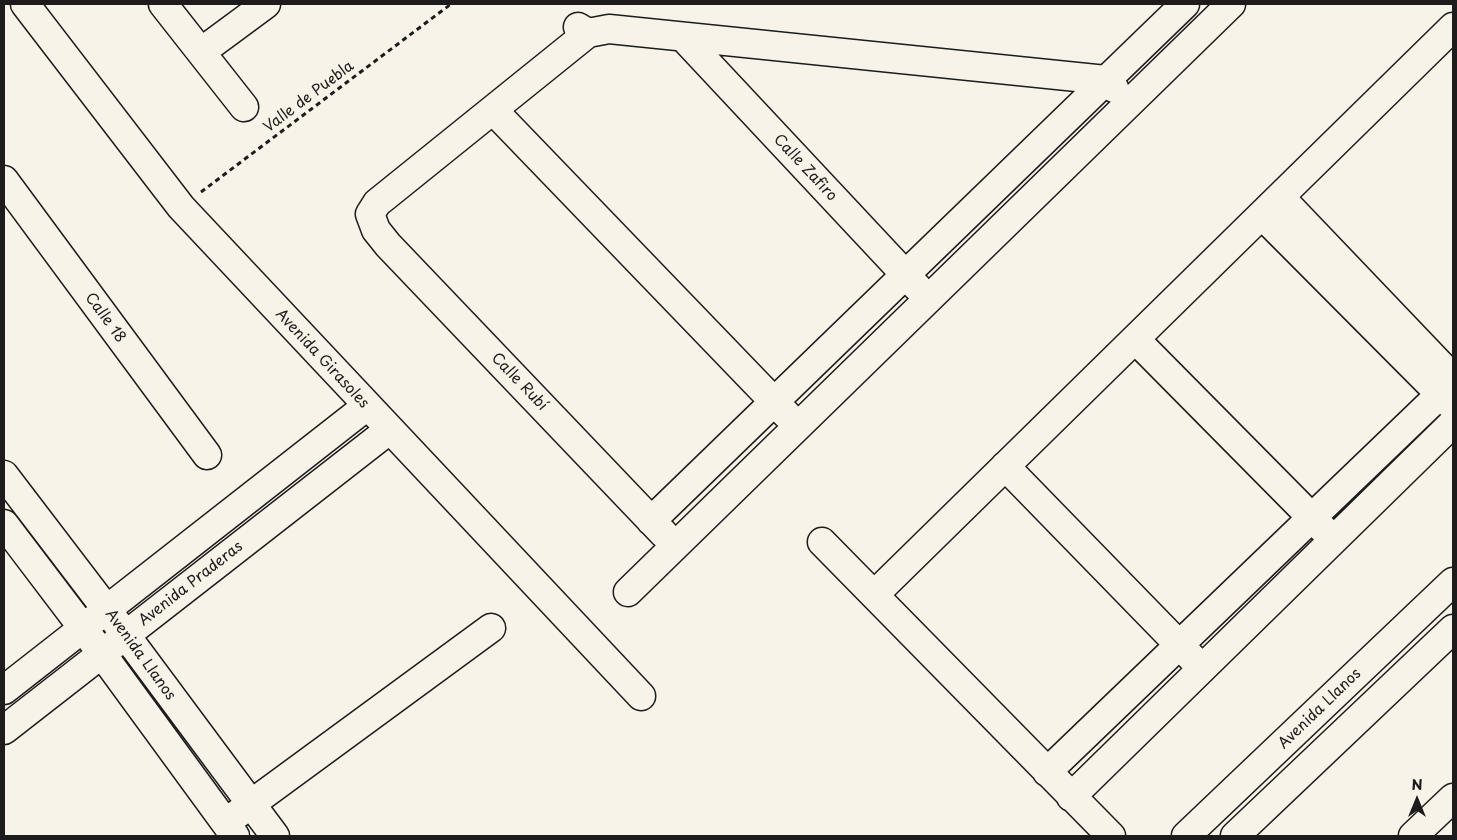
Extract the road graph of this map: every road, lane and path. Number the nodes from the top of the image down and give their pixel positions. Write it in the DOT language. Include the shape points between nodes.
graph roads {
  1 [pos="26,4"];
  2 [pos="163,4"];
  3 [pos="266,4"];
  4 [pos="451,4"];
  5 [pos="1185,4"];
  6 [pos="1220,7"];
  7 [pos="1453,27"];
  8 [pos="683,37"];
  9 [pos="201,52"];
  10 [pos="1106,80"];
  11 [pos="1130,103"];
  12 [pos="244,107"];
  13 [pos="493,110"];
  14 [pos="4,180"];
  15 [pos="1271,206"];
  16 [pos="181,207"];
  17 [pos="905,275"];
  18 [pos="929,299"];
  19 [pos="1136,339"];
  20 [pos="1450,390"];
  21 [pos="774,401"];
  22 [pos="367,406"];
  23 [pos="1453,423"];
  24 [pos="798,426"];
  25 [pos="389,430"];
  26 [pos="207,456"];
  27 [pos="1005,466"];
  28 [pos="4,475"];
  29 [pos="241,506"];
  30 [pos="1312,518"];
  31 [pos="651,521"];
  32 [pos="4,524"];
  33 [pos="260,530"];
  34 [pos="1334,540"];
  35 [pos="822,542"];
  36 [pos="676,546"];
  37 [pos="1453,582"];
  38 [pos="628,592"];
  39 [pos="874,595"];
  40 [pos="107,610"];
  41 [pos="84,628"];
  42 [pos="491,628"];
  43 [pos="1453,629"];
  44 [pos="125,635"];
  45 [pos="1180,645"];
  46 [pos="101,654"];
  47 [pos="1202,668"];
  48 [pos="4,690"];
  49 [pos="640,696"];
  50 [pos="4,730"];
  51 [pos="1047,772"];
  52 [pos="1071,796"];
  53 [pos="1453,798"];
  54 [pos="251,804"];
  55 [pos="230,830"];
  56 [pos="275,836"];
  57 [pos="1111,836"];
  58 [pos="1186,836"];
  59 [pos="1235,836"];
  60 [pos="1413,836"];
  1 -- 16 [label="street, Avenida Girasoles"];
  2 -- 9 [label="street"];
  3 -- 9 [label="street"];
  4 -- 16 [label="path, Valle de Puebla"];
  5 -- 10 [label="street"];
  6 -- 11 [label="street"];
  7 -- 15 [label="street"];
  8 -- 10 [label="street"];
  8 -- 13 [label="street" via="583,30"];
  8 -- 17 [label="street, Calle Zafiro"];
  9 -- 12 [label="street"];
  10 -- 11 [label="street"];
  10 -- 17 [label="street"];
  11 -- 18 [label="street"];
  13 -- 21 [label="street"];
  13 -- 31 [label="street, Calle Rubí" via="377,203 370,214 376,230"];
  14 -- 26 [label="street, Calle 18"];
  15 -- 19 [label="street"];
  15 -- 20 [label="street"];
  16 -- 22 [label="street, Avenida Girasoles"];
  17 -- 18 [label="street, Calle Zafiro"];
  17 -- 21 [label="street"];
  18 -- 24 [label="street"];
  19 -- 27 [label="street"];
  19 -- 30 [label="street"];
  20 -- 30 [label="street"];
  21 -- 24 [label="street"];
  21 -- 31 [label="street"];
  22 -- 25 [label="street, Avenida Girasoles"];
  22 -- 29 [label="street, Avenida Praderas"];
  23 -- 34 [label="street"];
  24 -- 36 [label="street"];
  25 -- 33 [label="street, Avenida Praderas"];
  25 -- 49 [label="street, Avenida Girasoles"];
  27 -- 39 [label="street"];
  27 -- 45 [label="street"];
  28 -- 40 [label="street, Avenida Llanos"];
  29 -- 33 [label="street"];
  29 -- 40 [label="street, Avenida Praderas"];
  30 -- 34 [label="street"];
  30 -- 45 [label="street"];
  31 -- 36 [label="street, Calle Rubí"];
  32 -- 41 [label="street, Avenida Llanos"];
  33 -- 44 [label="street, Avenida Praderas"];
  34 -- 47 [label="street"];
  35 -- 39 [label="street"];
  36 -- 38 [label="street"];
  37 -- 58 [label="street, Avenida Llanos"];
  39 -- 51 [label="street"];
  40 -- 41 [label="street, Avenida Praderas"];
  40 -- 44 [label="street, Avenida Llanos"];
  41 -- 46 [label="street, Avenida Llanos"];
  41 -- 48 [label="street, Avenida Praderas"];
  42 -- 54 [label="street"];
  43 -- 59 [label="street"];
  44 -- 46 [label="street, Avenida Praderas"];
  44 -- 54 [label="street, Avenida Llanos"];
  45 -- 47 [label="street"];
  45 -- 51 [label="street"];
  46 -- 50 [label="street, Avenida Praderas"];
  46 -- 55 [label="street, Avenida Llanos"];
  47 -- 52 [label="street"];
  51 -- 52 [label="street"];
  52 -- 57 [label="street"];
  53 -- 60 [label="street"];
  54 -- 55 [label="street"];
  54 -- 56 [label="street, Avenida Llanos"];
}
